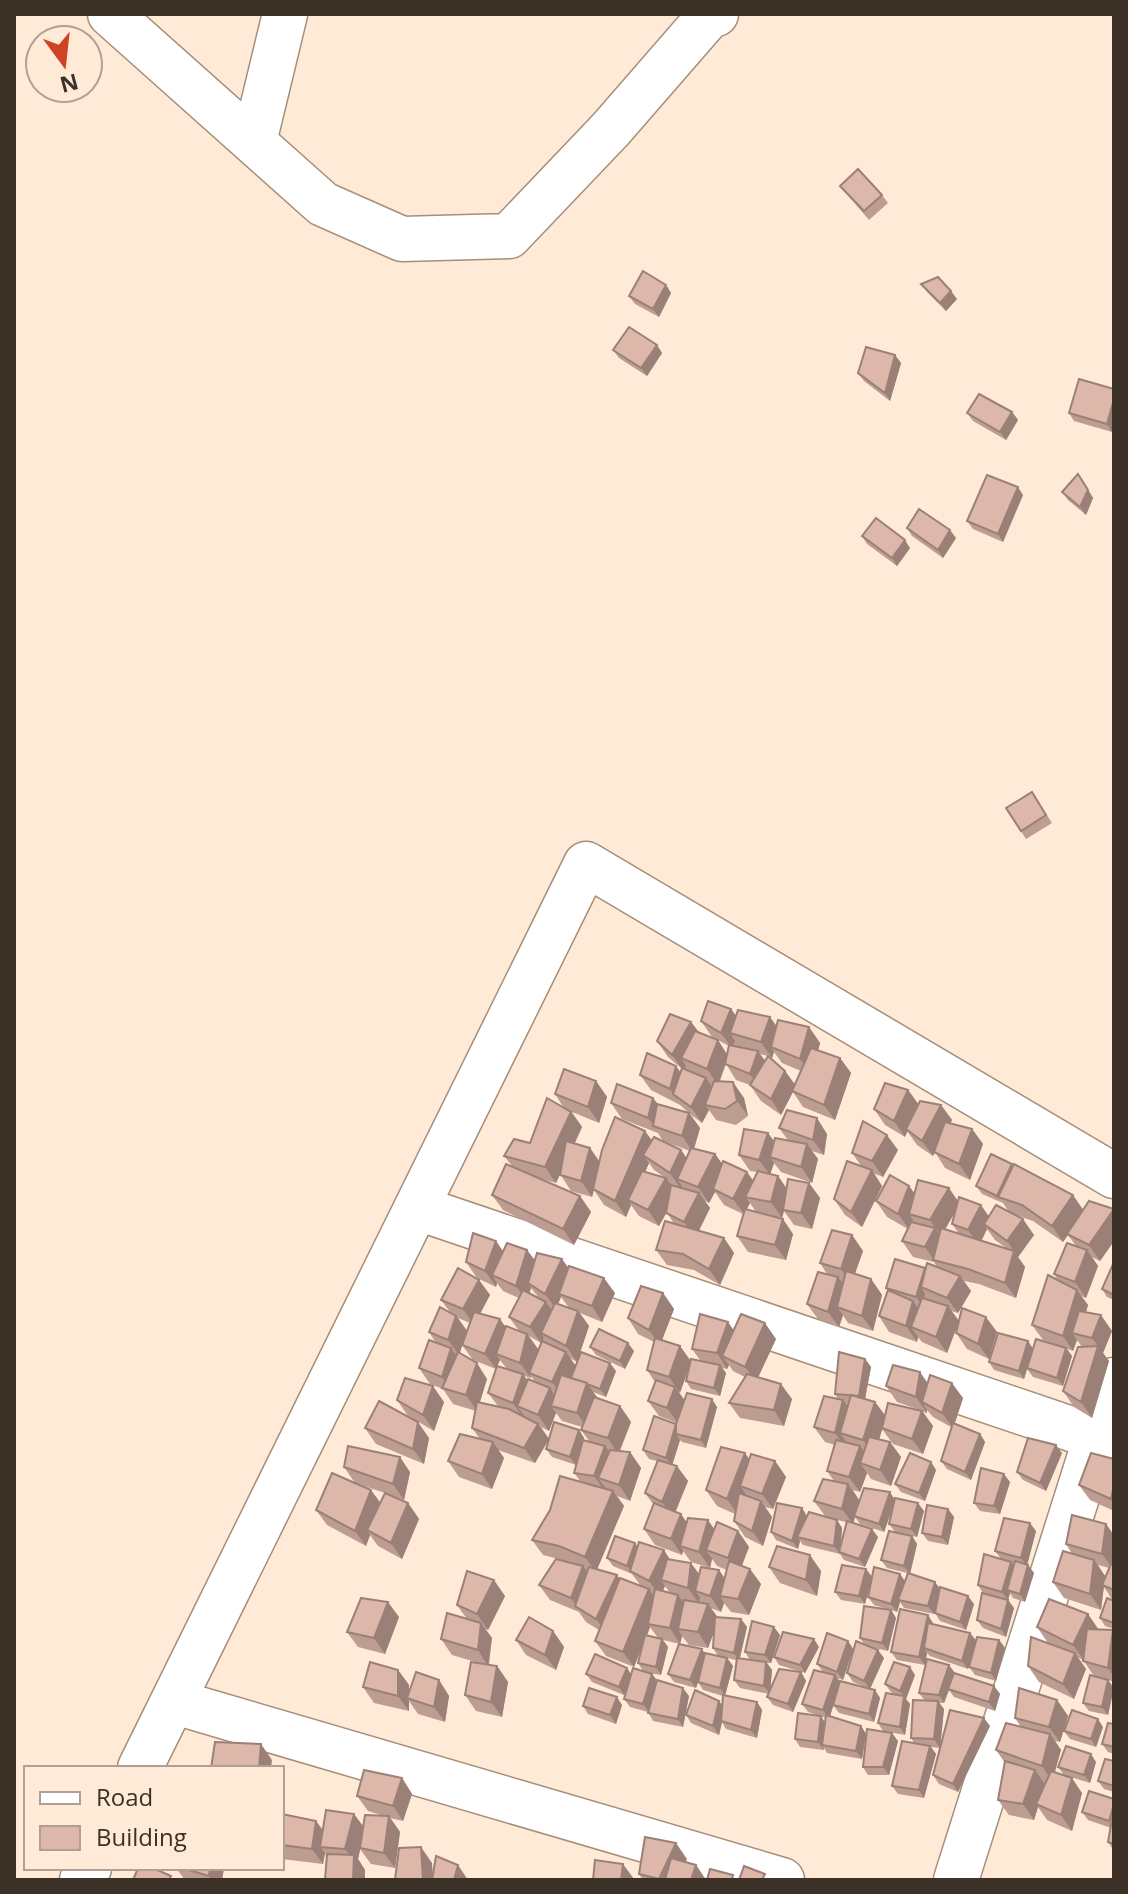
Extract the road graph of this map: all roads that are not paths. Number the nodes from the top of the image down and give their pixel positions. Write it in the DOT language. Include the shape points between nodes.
graph roads {
  1 [pos="110,14"];
  2 [pos="285,14"];
  3 [pos="716,14"];
  4 [pos="254,142"];
  5 [pos="1114,1176"];
  6 [pos="418,1208"];
  7 [pos="1114,1380"];
  8 [pos="1095,1437"];
  9 [pos="175,1702"];
  10 [pos="141,1766"];
  11 [pos="782,1880"];
  12 [pos="956,1880"];
  1 -- 4 [label="street"];
  2 -- 4 [label="street"];
  3 -- 4 [label="street" via="509,236 402,239 323,204"];
  5 -- 6 [label="street" via="586,864"];
  6 -- 8 [label="street"];
  6 -- 9 [label="street"];
  7 -- 8 [label="street"];
  8 -- 12 [label="street"];
  9 -- 10 [label="street"];
  9 -- 11 [label="street"];
}
